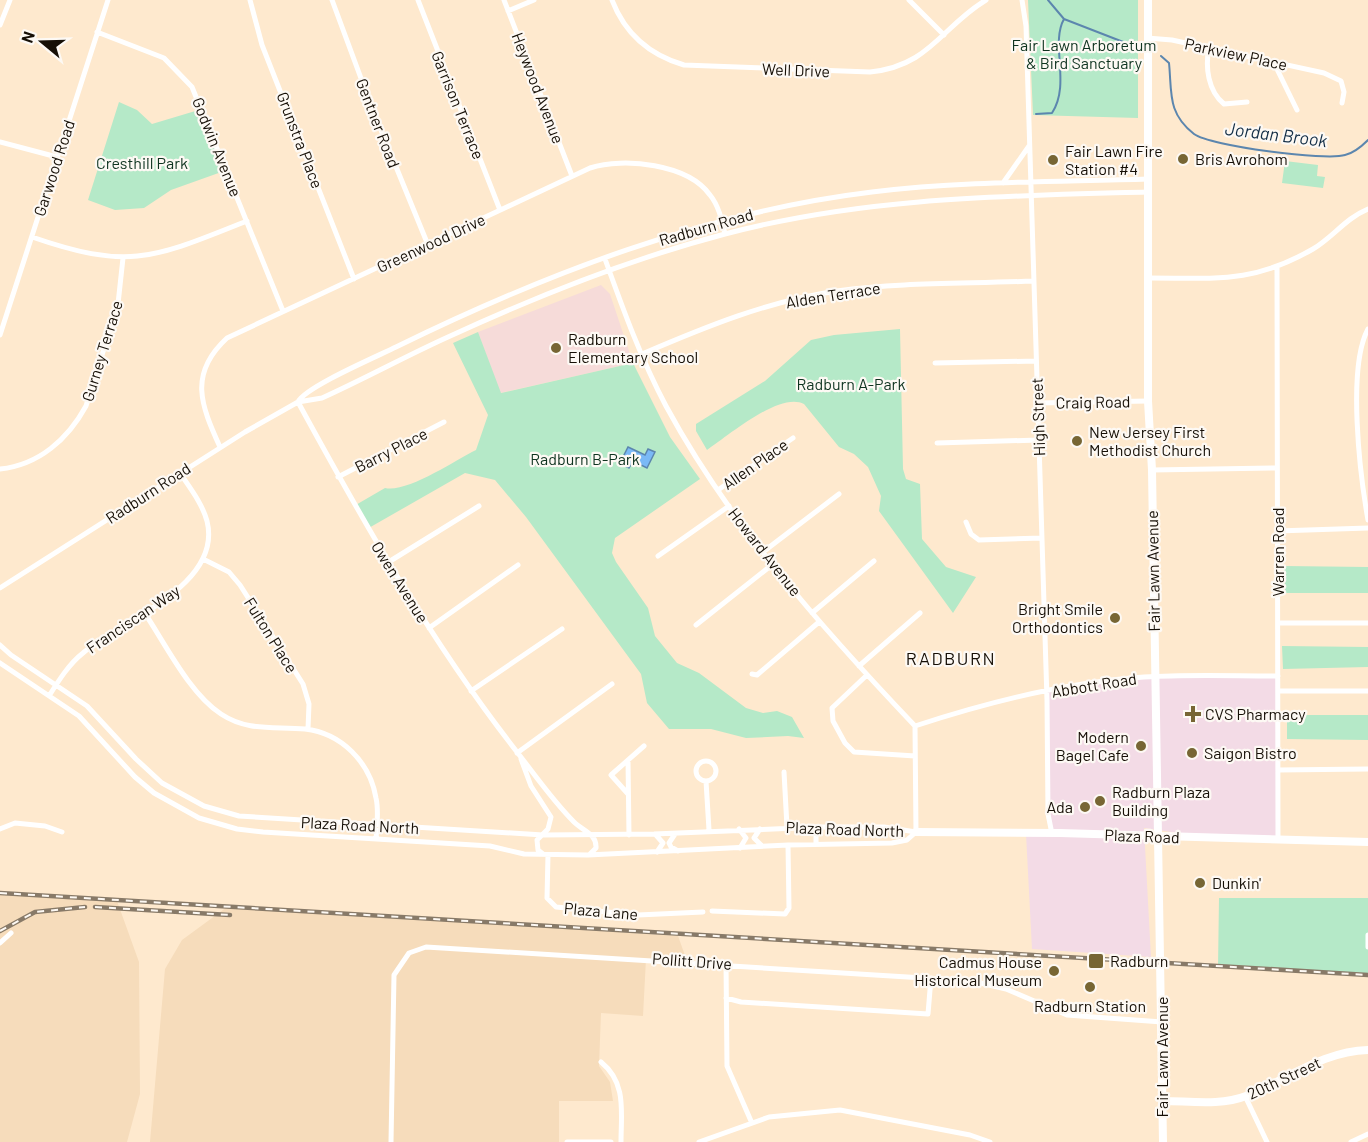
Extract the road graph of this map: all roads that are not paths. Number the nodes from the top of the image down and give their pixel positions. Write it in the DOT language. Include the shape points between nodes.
graph roads {
  1 [pos="10,0"];
  2 [pos="108,0"];
  3 [pos="250,0"];
  4 [pos="332,0"];
  5 [pos="418,0"];
  6 [pos="504,0"];
  7 [pos="534,0"];
  8 [pos="612,0"];
  9 [pos="909,0"];
  10 [pos="986,0"];
  11 [pos="1022,0"];
  12 [pos="1148,0"];
  13 [pos="508,11"];
  14 [pos="0,25"];
  15 [pos="97,32"];
  16 [pos="944,35"];
  17 [pos="1147,38"];
  18 [pos="1209,48"];
  19 [pos="1274,63"];
  20 [pos="1247,102"];
  21 [pos="1342,103"];
  22 [pos="1297,110"];
  23 [pos="0,142"];
  24 [pos="1029,145"];
  25 [pos="57,157"];
  26 [pos="572,176"];
  27 [pos="1148,179"];
  28 [pos="1030,182"];
  29 [pos="1004,183"];
  30 [pos="1148,192"];
  31 [pos="1031,195"];
  32 [pos="1368,209"];
  33 [pos="500,210"];
  34 [pos="247,221"];
  35 [pos="722,222"];
  36 [pos="725,234"];
  37 [pos="32,237"];
  38 [pos="428,245"];
  39 [pos="123,258"];
  40 [pos="605,259"];
  41 [pos="1277,266"];
  42 [pos="609,271"];
  43 [pos="1149,278"];
  44 [pos="354,279"];
  45 [pos="1034,281"];
  46 [pos="283,311"];
  47 [pos="1368,329"];
  48 [pos="0,335"];
  49 [pos="642,354"];
  50 [pos="1036,361"];
  51 [pos="935,363"];
  52 [pos="1148,401"];
  53 [pos="298,402"];
  54 [pos="1037,403"];
  55 [pos="444,422"];
  56 [pos="793,438"];
  57 [pos="1039,440"];
  58 [pos="937,443"];
  59 [pos="220,447"];
  60 [pos="1277,468"];
  61 [pos="0,469"];
  62 [pos="1152,470"];
  63 [pos="180,473"];
  64 [pos="338,477"];
  65 [pos="718,490"];
  66 [pos="839,494"];
  67 [pos="479,506"];
  68 [pos="729,506"];
  69 [pos="1368,520"];
  70 [pos="966,522"];
  71 [pos="1368,528"];
  72 [pos="1278,531"];
  73 [pos="1042,538"];
  74 [pos="763,552"];
  75 [pos="658,556"];
  76 [pos="203,559"];
  77 [pos="874,561"];
  78 [pos="387,563"];
  79 [pos="773,564"];
  80 [pos="518,565"];
  81 [pos="0,588"];
  82 [pos="144,612"];
  83 [pos="812,613"];
  84 [pos="920,613"];
  85 [pos="819,622"];
  86 [pos="1278,623"];
  87 [pos="1368,623"];
  88 [pos="696,625"];
  89 [pos="429,628"];
  90 [pos="562,629"];
  91 [pos="0,645"];
  92 [pos="0,663"];
  93 [pos="859,666"];
  94 [pos="752,674"];
  95 [pos="867,675"];
  96 [pos="1154,676"];
  97 [pos="1278,676"];
  98 [pos="612,684"];
  99 [pos="56,685"];
  100 [pos="471,690"];
  101 [pos="1368,691"];
  102 [pos="1047,692"];
  103 [pos="1278,692"];
  104 [pos="49,696"];
  105 [pos="915,726"];
  106 [pos="308,729"];
  107 [pos="644,746"];
  108 [pos="518,753"];
  109 [pos="915,756"];
  110 [pos="628,760"];
  111 [pos="1368,769"];
  112 [pos="1278,770"];
  113 [pos="784,772"];
  114 [pos="706,781"];
  115 [pos="628,794"];
  116 [pos="192,801"];
  117 [pos="187,812"];
  118 [pos="376,826"];
  119 [pos="787,827"];
  120 [pos="816,827"];
  121 [pos="762,828"];
  122 [pos="0,829"];
  123 [pos="739,829"];
  124 [pos="709,831"];
  125 [pos="62,832"];
  126 [pos="679,832"];
  127 [pos="916,832"];
  128 [pos="654,834"];
  129 [pos="1052,834"];
  130 [pos="543,835"];
  131 [pos="591,835"];
  132 [pos="629,835"];
  133 [pos="1158,837"];
  134 [pos="1278,838"];
  135 [pos="376,839"];
  136 [pos="1368,842"];
  137 [pos="816,844"];
  138 [pos="788,845"];
  139 [pos="763,846"];
  140 [pos="740,848"];
  141 [pos="679,852"];
  142 [pos="655,853"];
  143 [pos="546,854"];
  144 [pos="588,855"];
  145 [pos="712,911"];
  146 [pos="702,912"];
  147 [pos="11,933"];
  148 [pos="1368,935"];
  149 [pos="0,943"];
  150 [pos="1368,947"];
  151 [pos="726,963"];
  152 [pos="931,978"];
  153 [pos="726,998"];
  154 [pos="1162,1022"];
  155 [pos="1368,1050"];
  156 [pos="601,1062"];
  157 [pos="1245,1096"];
  158 [pos="1163,1101"];
  159 [pos="751,1121"];
  160 [pos="1368,1134"];
  161 [pos="391,1142"];
  162 [pos="567,1142"];
  163 [pos="610,1142"];
  164 [pos="621,1142"];
  165 [pos="699,1142"];
  166 [pos="990,1142"];
  167 [pos="1162,1142"];
  168 [pos="1267,1142"];
  169 [pos="1351,1142"];
  1 -- 14 [label="street"];
  2 -- 15 [label="street, Garwood Road"];
  3 -- 44 [label="street, Grunstra Place" via="262,45"];
  4 -- 38 [label="street, Gentner Road"];
  5 -- 33 [label="street, Garrison Terrace"];
  6 -- 13 [label="street, Heywood Avenue"];
  7 -- 13 [label="street"];
  8 -- 16 [label="street, Well Drive" via="622,22 647,48 671,61 693,66 884,71 919,57"];
  9 -- 16 [label="street"];
  10 -- 16 [label="street, Well Drive"];
  11 -- 24 [label="street, High Street"];
  12 -- 17 [label="main road, Fair Lawn Avenue"];
  13 -- 26 [label="street, Heywood Avenue"];
  15 -- 25 [label="street, Garwood Road"];
  15 -- 34 [label="street, Godwin Avenue" via="152,52 184,76 197,97"];
  17 -- 18 [label="street, Parkview Place"];
  17 -- 27 [label="main road, Fair Lawn Avenue"];
  18 -- 19 [label="street, Parkview Place"];
  18 -- 20 [label="street" via="1206,68 1218,98 1224,104"];
  19 -- 21 [label="street, Parkview Place" via="1324,73 1341,81"];
  19 -- 22 [label="street"];
  23 -- 25 [label="street"];
  24 -- 28 [label="street, High Street"];
  24 -- 29 [label="street"];
  25 -- 37 [label="street, Garwood Road"];
  26 -- 33 [label="street, Greenwood Drive"];
  26 -- 35 [label="street, Greenwood Drive" via="600,165 619,163 642,163 670,170 709,193"];
  27 -- 28 [label="street, Radburn Road"];
  27 -- 30 [label="main road, Fair Lawn Avenue"];
  28 -- 29 [label="street, Radburn Road"];
  28 -- 31 [label="street, High Street"];
  29 -- 35 [label="street, Radburn Road" via="870,192"];
  30 -- 31 [label="street, Radburn Road"];
  30 -- 43 [label="main road, Fair Lawn Avenue"];
  31 -- 36 [label="street, Radburn Road" via="951,197 872,205"];
  31 -- 45 [label="street, High Street"];
  32 -- 41 [label="street" via="1312,249"];
  33 -- 38 [label="street, Greenwood Drive"];
  34 -- 39 [label="street" via="170,252"];
  34 -- 46 [label="street, Godwin Avenue"];
  35 -- 36 [label="street, Greenwood Drive"];
  35 -- 40 [label="street, Radburn Road"];
  36 -- 42 [label="street, Radburn Road"];
  37 -- 39 [label="street" via="76,252"];
  37 -- 48 [label="street, Garwood Road"];
  38 -- 44 [label="street, Greenwood Drive"];
  39 -- 61 [label="street, Gurney Terrace" via="117,311 79,419 43,455"];
  40 -- 42 [label="street, Howard Avenue"];
  40 -- 53 [label="street, Radburn Road" via="417,337 303,394"];
  41 -- 43 [label="street" via="1242,277"];
  41 -- 60 [label="street, Warren Road"];
  42 -- 49 [label="street, Howard Avenue"];
  42 -- 53 [label="street, Radburn Road" via="484,320 321,398"];
  43 -- 52 [label="main road, Fair Lawn Avenue"];
  44 -- 46 [label="street, Greenwood Drive"];
  45 -- 49 [label="street, Alden Terrace" via="883,286 813,295 735,316"];
  45 -- 50 [label="street, High Street"];
  46 -- 59 [label="street, Greenwood Drive" via="227,338 207,363 202,406"];
  47 -- 69 [label="street" via="1358,362 1359,443"];
  49 -- 65 [label="street, Howard Avenue" via="665,404"];
  50 -- 51 [label="street"];
  50 -- 54 [label="street, High Street"];
  52 -- 54 [label="street, Craig Road"];
  52 -- 62 [label="main road, Fair Lawn Avenue"];
  53 -- 59 [label="street, Radburn Road"];
  53 -- 64 [label="street, Owen Avenue"];
  54 -- 57 [label="street, High Street"];
  55 -- 64 [label="street, Barry Place"];
  56 -- 65 [label="street, Allen Place"];
  57 -- 58 [label="street"];
  57 -- 73 [label="street, High Street"];
  59 -- 63 [label="street, Radburn Road"];
  60 -- 62 [label="street"];
  60 -- 72 [label="street, Warren Road"];
  62 -- 96 [label="main road, Fair Lawn Avenue"];
  63 -- 76 [label="street, Franciscan Way" via="207,521"];
  63 -- 81 [label="street, Radburn Road"];
  64 -- 78 [label="street, Owen Avenue"];
  65 -- 68 [label="street, Howard Avenue"];
  66 -- 74 [label="street"];
  67 -- 78 [label="street"];
  68 -- 74 [label="street, Howard Avenue"];
  68 -- 75 [label="street"];
  70 -- 73 [label="street" via="979,540"];
  71 -- 72 [label="street"];
  72 -- 86 [label="street, Warren Road"];
  73 -- 102 [label="street, High Street"];
  74 -- 79 [label="street, Howard Avenue"];
  76 -- 82 [label="street, Franciscan Way" via="186,583"];
  76 -- 106 [label="street, Fulton Place" via="229,572 240,585 303,684 309,704"];
  77 -- 83 [label="street"];
  78 -- 89 [label="street, Owen Avenue"];
  79 -- 83 [label="street, Howard Avenue"];
  79 -- 88 [label="street"];
  80 -- 89 [label="street"];
  82 -- 99 [label="street, Franciscan Way" via="84,652"];
  82 -- 106 [label="street" via="196,689 220,714 252,727"];
  83 -- 85 [label="street, Howard Avenue"];
  84 -- 93 [label="street"];
  85 -- 93 [label="street, Howard Avenue"];
  85 -- 94 [label="street" via="757,675"];
  86 -- 87 [label="street"];
  86 -- 97 [label="street, Warren Road"];
  89 -- 100 [label="street, Owen Avenue"];
  90 -- 100 [label="street"];
  91 -- 99 [label="street, Plaza Road North"];
  92 -- 104 [label="street, Plaza Road North"];
  93 -- 95 [label="street, Howard Avenue"];
  95 -- 105 [label="street, Howard Avenue"];
  95 -- 109 [label="street" via="832,708 833,721 845,743 860,753"];
  96 -- 97 [label="street, Abbott Road"];
  96 -- 102 [label="street, Abbott Road"];
  96 -- 133 [label="main road, Fair Lawn Avenue"];
  97 -- 103 [label="street, Warren Road"];
  98 -- 108 [label="street"];
  99 -- 104 [label="street, Franciscan Way"];
  99 -- 116 [label="street, Plaza Road North" via="97,716 153,776"];
  100 -- 108 [label="street, Owen Avenue"];
  101 -- 103 [label="street"];
  102 -- 105 [label="street, Abbott Road"];
  102 -- 129 [label="street, High Street" via="1048,814"];
  103 -- 112 [label="street, Warren Road"];
  104 -- 117 [label="street, Plaza Road North" via="88,725 145,785"];
  105 -- 109 [label="street"];
  106 -- 118 [label="street" via="339,741 364,766 375,793"];
  107 -- 110 [label="street"];
  108 -- 130 [label="street, Owen Avenue" via="531,786 551,817"];
  108 -- 131 [label="street, Owen Avenue" via="574,822"];
  109 -- 127 [label="street"];
  110 -- 115 [label="street"];
  110 -- 115 [label="street" via="611,775"];
  111 -- 112 [label="street"];
  112 -- 134 [label="street, Warren Road"];
  113 -- 119 [label="street"];
  114 -- 124 [label="street"];
  115 -- 132 [label="street"];
  116 -- 117 [label="street"];
  116 -- 118 [label="street, Plaza Road North" via="245,817"];
  117 -- 135 [label="street, Plaza Road North" via="250,831"];
  118 -- 130 [label="street, Plaza Road North"];
  118 -- 135 [label="street"];
  119 -- 120 [label="street, Plaza Road North"];
  119 -- 121 [label="street, Plaza Road North"];
  120 -- 127 [label="street, Plaza Road North" via="884,827"];
  120 -- 137 [label="street"];
  121 -- 123 [label="street, Plaza Road North"];
  121 -- 139 [label="street" via="754,838"];
  122 -- 125 [label="street" via="15,823"];
  123 -- 124 [label="street, Plaza Road North"];
  123 -- 140 [label="street" via="746,838"];
  124 -- 126 [label="street, Plaza Road North"];
  126 -- 128 [label="street, Plaza Road North"];
  126 -- 141 [label="street" via="669,843"];
  127 -- 129 [label="main road, Plaza Road"];
  127 -- 137 [label="street, Plaza Road North" via="907,840 892,843"];
  128 -- 132 [label="street, Plaza Road North"];
  128 -- 142 [label="street" via="663,843"];
  129 -- 133 [label="main road, Plaza Road"];
  130 -- 131 [label="street, Plaza Road North"];
  130 -- 143 [label="street, Plaza Lane" via="537,843"];
  131 -- 132 [label="street, Plaza Road North"];
  131 -- 144 [label="street" via="596,848"];
  133 -- 134 [label="main road, Plaza Road"];
  133 -- 154 [label="main road, Fair Lawn Avenue"];
  134 -- 136 [label="main road, Plaza Road"];
  135 -- 143 [label="street, Plaza Road North" via="490,846 515,853"];
  137 -- 138 [label="street, Plaza Road North"];
  138 -- 139 [label="street, Plaza Road North"];
  138 -- 145 [label="street" via="789,908 785,914"];
  139 -- 140 [label="street, Plaza Road North"];
  140 -- 141 [label="street, Plaza Road North"];
  141 -- 142 [label="street, Plaza Road North"];
  142 -- 144 [label="street, Plaza Road North"];
  143 -- 144 [label="street, Plaza Road North"];
  143 -- 146 [label="street, Plaza Lane" via="547,898 556,907 623,914"];
  147 -- 149 [label="street"];
  148 -- 150 [label="street"];
  151 -- 152 [label="street, Pollitt Drive"];
  151 -- 153 [label="street"];
  151 -- 161 [label="street, Pollitt Drive" via="435,946 409,954 398,966 393,980"];
  152 -- 153 [label="street" via="928,1014"];
  152 -- 154 [label="street, Pollitt Drive" via="996,986 1079,1017"];
  153 -- 159 [label="street" via="727,1066"];
  154 -- 158 [label="main road, Fair Lawn Avenue"];
  155 -- 157 [label="main road, 20th Street" via="1340,1053"];
  156 -- 164 [label="street" via="614,1074 621,1089"];
  157 -- 158 [label="main road, 20th Street" via="1227,1101"];
  157 -- 168 [label="street"];
  158 -- 167 [label="main road, Fair Lawn Avenue"];
  159 -- 165 [label="street"];
  159 -- 166 [label="street" via="840,1110"];
  160 -- 169 [label="street"];
  162 -- 163 [label="street"];
}
